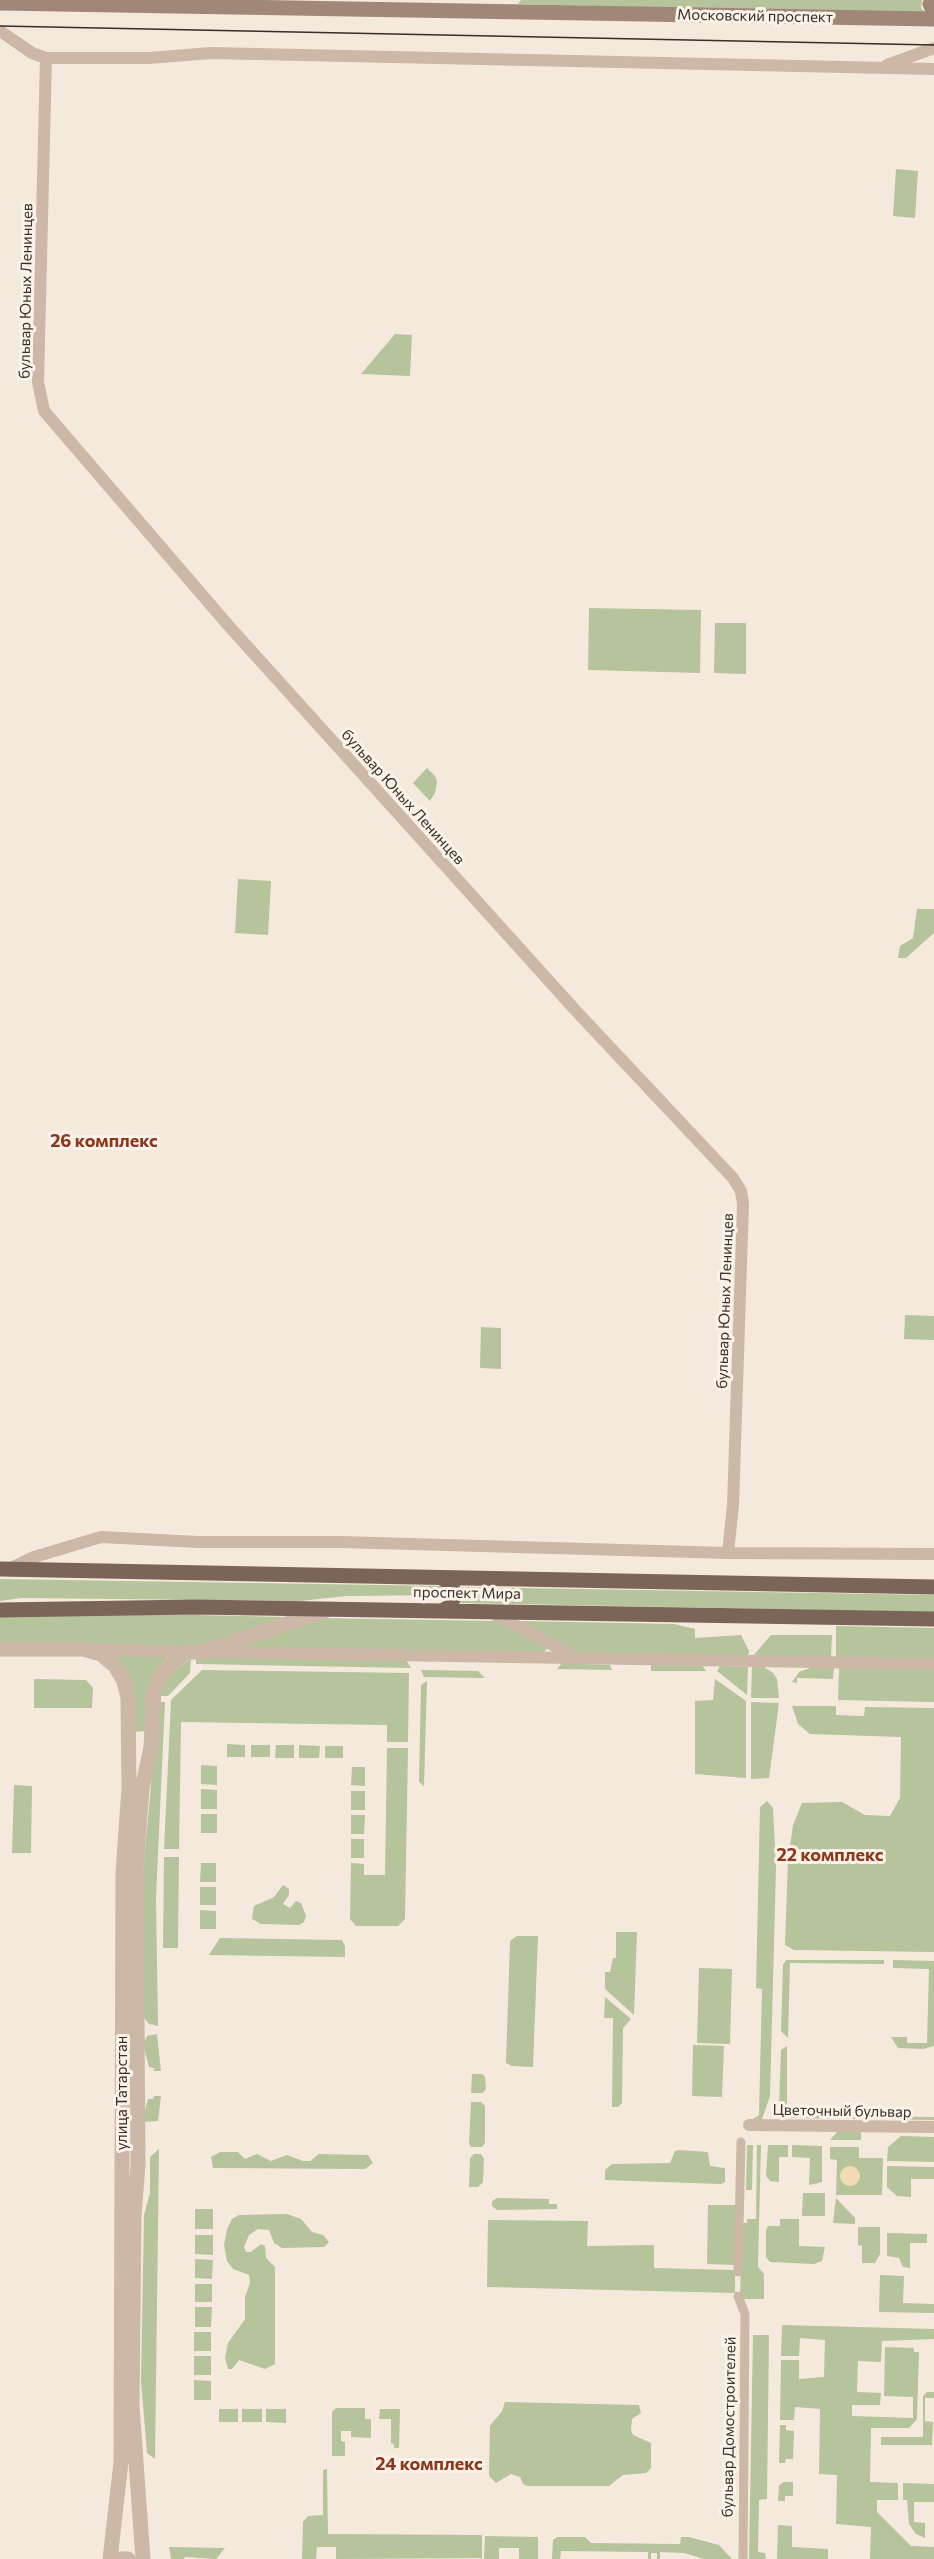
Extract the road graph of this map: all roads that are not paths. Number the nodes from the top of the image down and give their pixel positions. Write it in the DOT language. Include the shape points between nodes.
graph roads {
  1 [pos="504,0"];
  2 [pos="932,0"];
  3 [pos="0,3"];
  4 [pos="493,11"];
  5 [pos="934,12"];
  6 [pos="934,19"];
  7 [pos="0,31"];
  8 [pos="934,48"];
  9 [pos="46,58"];
  10 [pos="880,68"];
  11 [pos="931,68"];
  12 [pos="728,1553"];
  13 [pos="934,1554"];
  14 [pos="5,1569"];
  15 [pos="443,1579"];
  16 [pos="934,1587"];
  17 [pos="330,1609"];
  18 [pos="0,1610"];
  19 [pos="442,1611"];
  20 [pos="490,1612"];
  21 [pos="934,1619"];
  22 [pos="0,1649"];
  23 [pos="83,1649"];
  24 [pos="186,1652"];
  25 [pos="202,1652"];
  26 [pos="579,1659"];
  27 [pos="934,1664"];
  28 [pos="128,1744"];
  29 [pos="151,1747"];
  30 [pos="749,2125"];
  31 [pos="934,2127"];
  32 [pos="741,2142"];
  33 [pos="738,2272"];
  34 [pos="738,2296"];
  35 [pos="139,2518"];
  36 [pos="116,2521"];
  37 [pos="110,2559"];
  38 [pos="121,2559"];
  39 [pos="128,2559"];
  40 [pos="143,2559"];
  41 [pos="743,2559"];
  1 -- 4 [label="main road"];
  2 -- 5 [label="main road"];
  3 -- 4 [label="main road, Московский проспект"];
  4 -- 6 [label="main road, Московский проспект"];
  7 -- 9 [label="street"];
  8 -- 10 [label="street"];
  9 -- 10 [label="street" via="149,58 212,53"];
  9 -- 12 [label="street, бульвар Юных Ленинцев" via="38,382 44,411 228,625 572,1007 727,1171 741,1191 733,1505"];
  10 -- 11 [label="street"];
  12 -- 13 [label="street"];
  12 -- 14 [label="street" via="101,1537"];
  14 -- 15 [label="main road, проспект Мира"];
  15 -- 16 [label="main road, проспект Мира"];
  15 -- 19 [label="main road" via="451,1584 455,1595 450,1606"];
  17 -- 18 [label="main road, проспект Мира"];
  17 -- 19 [label="main road, проспект Мира"];
  17 -- 25 [label="street"];
  19 -- 20 [label="main road, проспект Мира"];
  20 -- 21 [label="main road, проспект Мира"];
  20 -- 26 [label="street"];
  22 -- 23 [label="street"];
  23 -- 24 [label="street"];
  23 -- 28 [label="street, улица Татарстан" via="101,1654 124,1681"];
  24 -- 25 [label="street"];
  24 -- 29 [label="street, улица Татарстан" via="164,1671 154,1689"];
  25 -- 26 [label="street"];
  26 -- 27 [label="street"];
  28 -- 29 [label="street" via="141,1738"];
  28 -- 36 [label="street, улица Татарстан" via="123,1873 121,2462"];
  29 -- 35 [label="street, улица Татарстан" via="142,1789 136,1869 138,2165 132,2406"];
  30 -- 31 [label="street, Цветочный бульвар"];
  32 -- 33 [label="street"];
  34 -- 41 [label="street, бульвар Домостроителей" via="745,2314"];
  35 -- 36 [label="street" via="127,2530"];
  35 -- 40 [label="street, улица Татарстан"];
  36 -- 37 [label="street, улица Татарстан"];
  38 -- 39 [label="street"];
}
